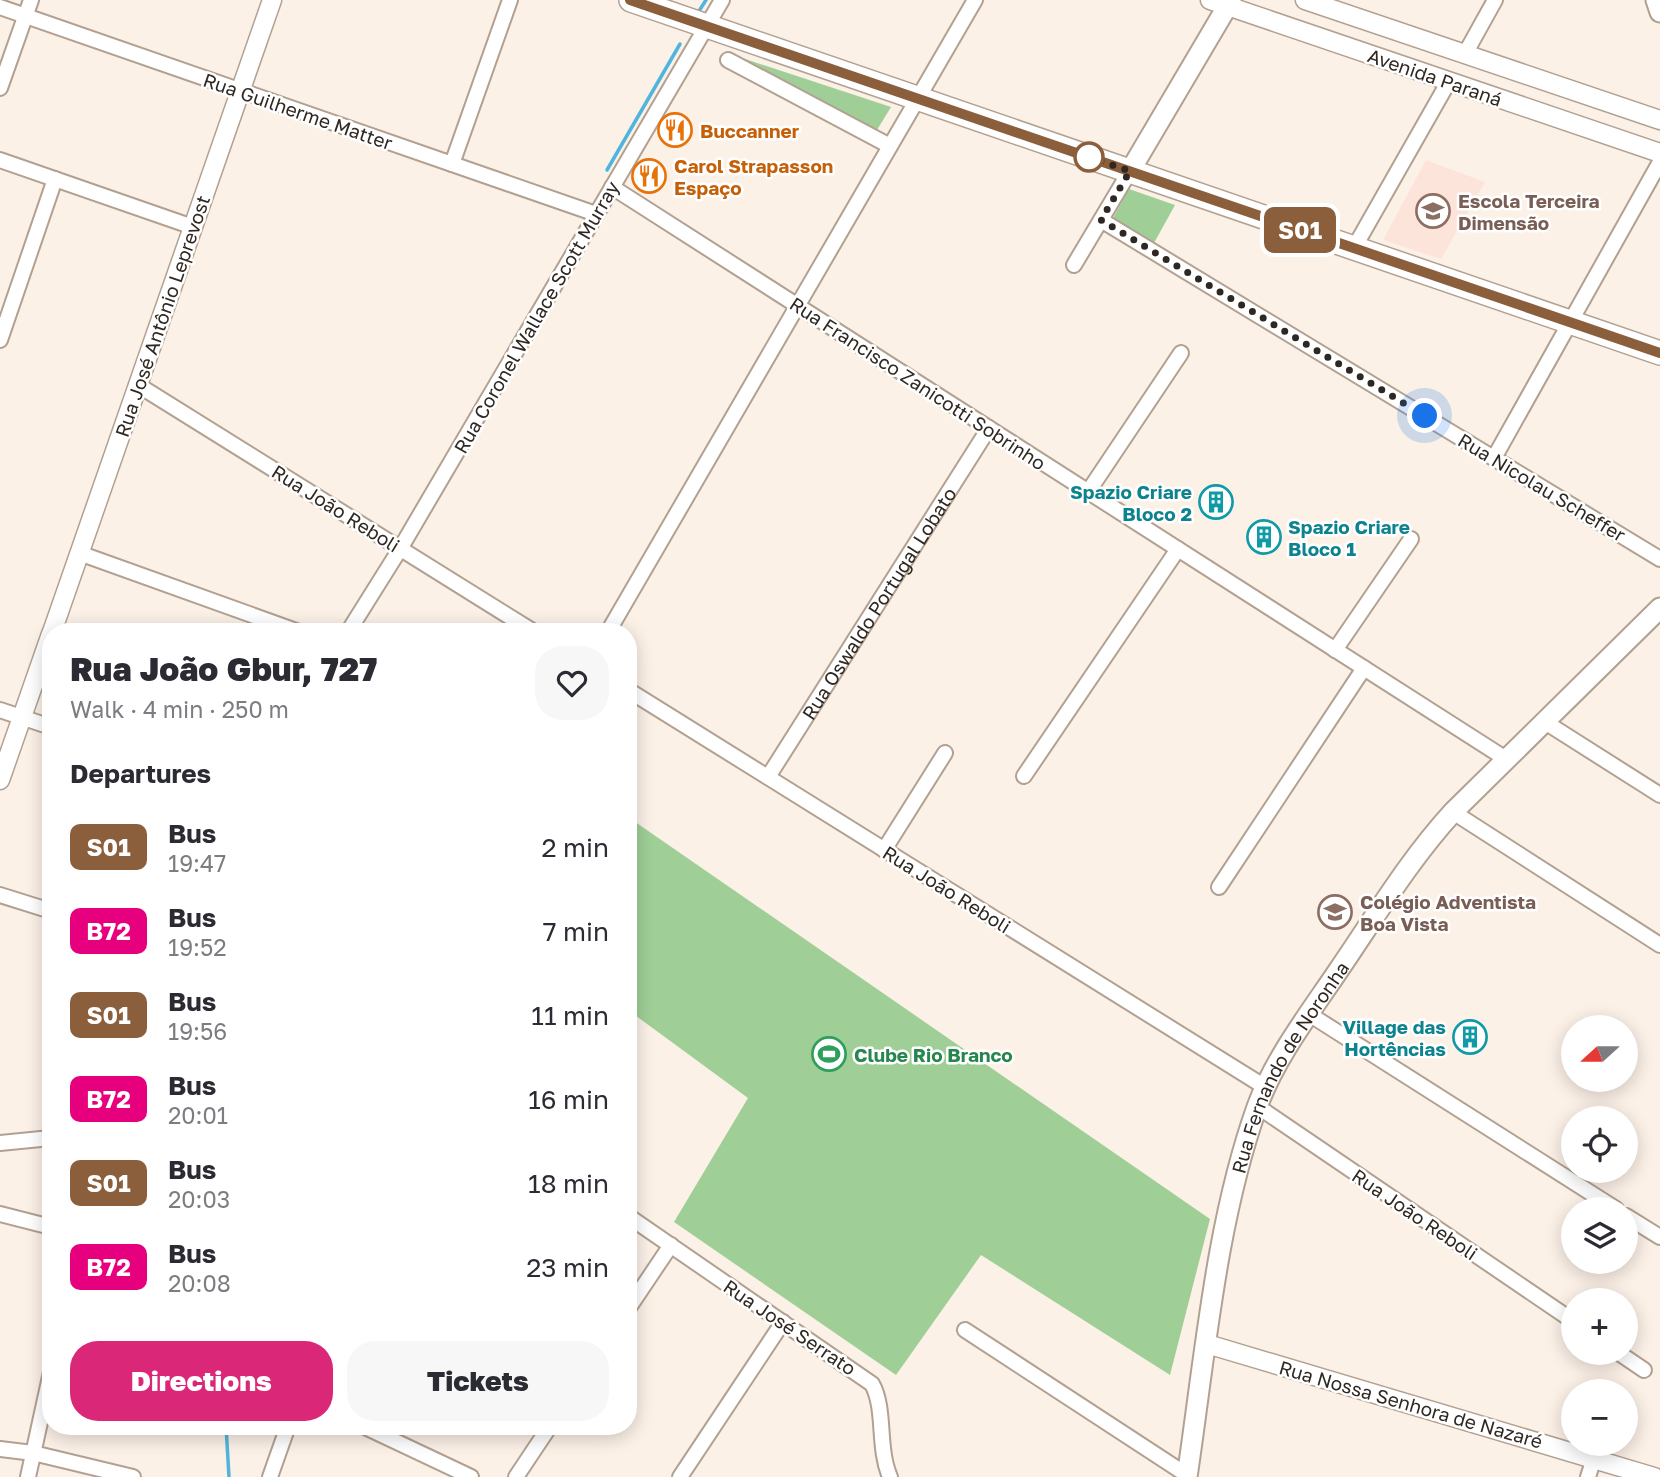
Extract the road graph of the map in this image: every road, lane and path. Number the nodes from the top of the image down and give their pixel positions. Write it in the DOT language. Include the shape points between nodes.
graph roads {
  1 [pos="31,0"];
  2 [pos="272,0"];
  3 [pos="510,0"];
  4 [pos="631,0"];
  5 [pos="722,0"];
  6 [pos="975,0"];
  7 [pos="1305,0"];
  8 [pos="1495,0"];
  9 [pos="1656,0"];
  10 [pos="1222,2"];
  11 [pos="0,7"];
  12 [pos="1660,12"];
  13 [pos="25,16"];
  14 [pos="706,26"];
  15 [pos="1465,54"];
  16 [pos="728,60"];
  17 [pos="1449,81"];
  18 [pos="0,88"];
  19 [pos="240,91"];
  20 [pos="918,99"];
  21 [pos="1660,120"];
  22 [pos="890,146"];
  23 [pos="1660,153"];
  24 [pos="0,160"];
  25 [pos="1660,162"];
  26 [pos="452,164"];
  27 [pos="1130,171"];
  28 [pos="55,179"];
  29 [pos="612,187"];
  30 [pos="596,214"];
  31 [pos="1101,220"];
  32 [pos="193,227"];
  33 [pos="1353,248"];
  34 [pos="1074,265"];
  35 [pos="797,306"];
  36 [pos="1570,323"];
  37 [pos="0,340"];
  38 [pos="1181,352"];
  39 [pos="1660,353"];
  40 [pos="138,385"];
  41 [pos="989,428"];
  42 [pos="1494,458"];
  43 [pos="1088,492"];
  44 [pos="1411,539"];
  45 [pos="400,549"];
  46 [pos="1178,550"];
  47 [pos="79,553"];
  48 [pos="1660,559"];
  49 [pos="1660,608"];
  50 [pos="54,623"];
  51 [pos="274,623"];
  52 [pos="354,623"];
  53 [pos="519,623"];
  54 [pos="613,623"];
  55 [pos="1335,650"];
  56 [pos="42,659"];
  57 [pos="1364,668"];
  58 [pos="637,696"];
  59 [pos="0,710"];
  60 [pos="22,717"];
  61 [pos="1545,722"];
  62 [pos="42,724"];
  63 [pos="945,752"];
  64 [pos="1506,759"];
  65 [pos="1024,776"];
  66 [pos="768,777"];
  67 [pos="0,780"];
  68 [pos="1660,795"];
  69 [pos="1453,812"];
  70 [pos="884,850"];
  71 [pos="1219,887"];
  72 [pos="0,895"];
  73 [pos="42,908"];
  74 [pos="1660,945"];
  75 [pos="1309,1014"];
  76 [pos="1265,1087"];
  77 [pos="1257,1106"];
  78 [pos="42,1138"];
  79 [pos="0,1143"];
  80 [pos="1597,1197"];
  81 [pos="0,1214"];
  82 [pos="637,1222"];
  83 [pos="1638,1223"];
  84 [pos="42,1225"];
  85 [pos="1660,1237"];
  86 [pos="671,1245"];
  87 [pos="637,1296"];
  88 [pos="1561,1313"];
  89 [pos="783,1322"];
  90 [pos="965,1330"];
  91 [pos="1207,1344"];
  92 [pos="1637,1365"];
  93 [pos="1644,1370"];
  94 [pos="42,1412"];
  95 [pos="285,1435"];
  96 [pos="391,1435"];
  97 [pos="544,1435"];
  98 [pos="0,1449"];
  99 [pos="33,1453"];
  100 [pos="1594,1458"];
  101 [pos="1187,1476"];
  102 [pos="28,1477"];
  103 [pos="133,1477"];
  104 [pos="270,1477"];
  105 [pos="471,1477"];
  106 [pos="516,1477"];
  107 [pos="680,1477"];
  108 [pos="890,1477"];
  109 [pos="1588,1477"];
  110 [pos="1654,1477"];
  1 -- 13 [label="street"];
  2 -- 19 [label="street, Rua José Antônio Leprevost"];
  3 -- 26 [label="street"];
  4 -- 14 [label="main road"];
  5 -- 14 [label="street, Rua Coronel Wallace Scott Murray"];
  6 -- 20 [label="street"];
  7 -- 15 [label="street, Avenida Paraná"];
  8 -- 15 [label="street"];
  9 -- 12 [label="main road"];
  10 -- 17 [label="street, Avenida Paraná"];
  10 -- 27 [label="main road"];
  11 -- 13 [label="street, Rua Guilherme Matter"];
  13 -- 18 [label="street"];
  13 -- 19 [label="street, Rua Guilherme Matter"];
  14 -- 20 [label="main road"];
  14 -- 29 [label="street, Rua Coronel Wallace Scott Murray"];
  15 -- 21 [label="street, Avenida Paraná"];
  16 -- 22 [label="street"];
  17 -- 23 [label="street, Avenida Paraná"];
  17 -- 33 [label="street"];
  19 -- 26 [label="street, Rua Guilherme Matter"];
  19 -- 32 [label="street, Rua José Antônio Leprevost"];
  20 -- 22 [label="street"];
  20 -- 27 [label="main road"];
  22 -- 35 [label="street"];
  24 -- 28 [label="street"];
  25 -- 36 [label="street"];
  26 -- 30 [label="street, Rua Guilherme Matter"];
  27 -- 31 [label="street"];
  27 -- 33 [label="main road"];
  28 -- 32 [label="street"];
  28 -- 37 [label="street"];
  29 -- 30 [label="street, Rua Coronel Wallace Scott Murray"];
  29 -- 35 [label="street, Rua Francisco Zanicotti Sobrinho"];
  30 -- 45 [label="street, Rua Coronel Wallace Scott Murray"];
  31 -- 34 [label="street"];
  31 -- 42 [label="street, Rua Nicolau Scheffer"];
  32 -- 40 [label="street, Rua José Antônio Leprevost"];
  33 -- 36 [label="main road"];
  35 -- 41 [label="street, Rua Francisco Zanicotti Sobrinho"];
  35 -- 54 [label="street"];
  36 -- 39 [label="main road"];
  36 -- 42 [label="street"];
  38 -- 43 [label="street"];
  40 -- 45 [label="street, Rua João Reboli"];
  40 -- 47 [label="street, Rua José Antônio Leprevost"];
  41 -- 43 [label="street, Rua Francisco Zanicotti Sobrinho"];
  41 -- 66 [label="street, Rua Oswaldo Portugal Lobato"];
  42 -- 48 [label="street, Rua Nicolau Scheffer"];
  43 -- 46 [label="street, Rua Francisco Zanicotti Sobrinho"];
  44 -- 55 [label="street"];
  45 -- 52 [label="street, Rua Coronel Wallace Scott Murray"];
  45 -- 53 [label="street, Rua João Reboli"];
  46 -- 55 [label="street, Rua Francisco Zanicotti Sobrinho"];
  46 -- 65 [label="street"];
  47 -- 50 [label="street, Rua José Antônio Leprevost"];
  47 -- 51 [label="street"];
  49 -- 61 [label="main road, Rua Fernando de Noronha"];
  55 -- 57 [label="street, Rua Francisco Zanicotti Sobrinho"];
  56 -- 60 [label="street, Rua José Antônio Leprevost"];
  57 -- 64 [label="street, Rua Francisco Zanicotti Sobrinho"];
  57 -- 71 [label="street"];
  58 -- 66 [label="street, Rua João Reboli"];
  59 -- 60 [label="street"];
  60 -- 62 [label="street"];
  60 -- 67 [label="street, Rua José Antônio Leprevost"];
  61 -- 64 [label="main road, Rua Fernando de Noronha"];
  61 -- 68 [label="street"];
  63 -- 70 [label="street"];
  64 -- 69 [label="main road, Rua Fernando de Noronha"];
  66 -- 70 [label="street, Rua João Reboli"];
  69 -- 74 [label="street"];
  69 -- 75 [label="main road, Rua Fernando de Noronha" via="1413,860"];
  70 -- 76 [label="street, Rua João Reboli"];
  72 -- 73 [label="street"];
  75 -- 76 [label="main road, Rua Fernando de Noronha"];
  75 -- 80 [label="street"];
  76 -- 77 [label="main road, Rua Fernando de Noronha"];
  77 -- 88 [label="street, Rua João Reboli"];
  77 -- 91 [label="main road, Rua Fernando de Noronha" via="1226,1227"];
  78 -- 79 [label="street"];
  81 -- 84 [label="street"];
  82 -- 86 [label="street, Rua José Serrato"];
  83 -- 85 [label="street"];
  86 -- 87 [label="street"];
  86 -- 89 [label="street, Rua José Serrato"];
  89 -- 107 [label="street"];
  89 -- 108 [label="street, Rua José Serrato" via="872,1384 878,1395 880,1442"];
  90 -- 101 [label="street"];
  91 -- 100 [label="street, Rua Nossa Senhora de Nazaré"];
  91 -- 101 [label="main road, Rua Fernando de Noronha"];
  92 -- 93 [label="street"];
  94 -- 99 [label="street"];
  95 -- 104 [label="street"];
  96 -- 105 [label="street"];
  97 -- 106 [label="street"];
  98 -- 99 [label="street"];
  99 -- 102 [label="street"];
  99 -- 103 [label="street"];
  100 -- 109 [label="street"];
  100 -- 110 [label="street, Rua Nossa Senhora de Nazaré"];
}
